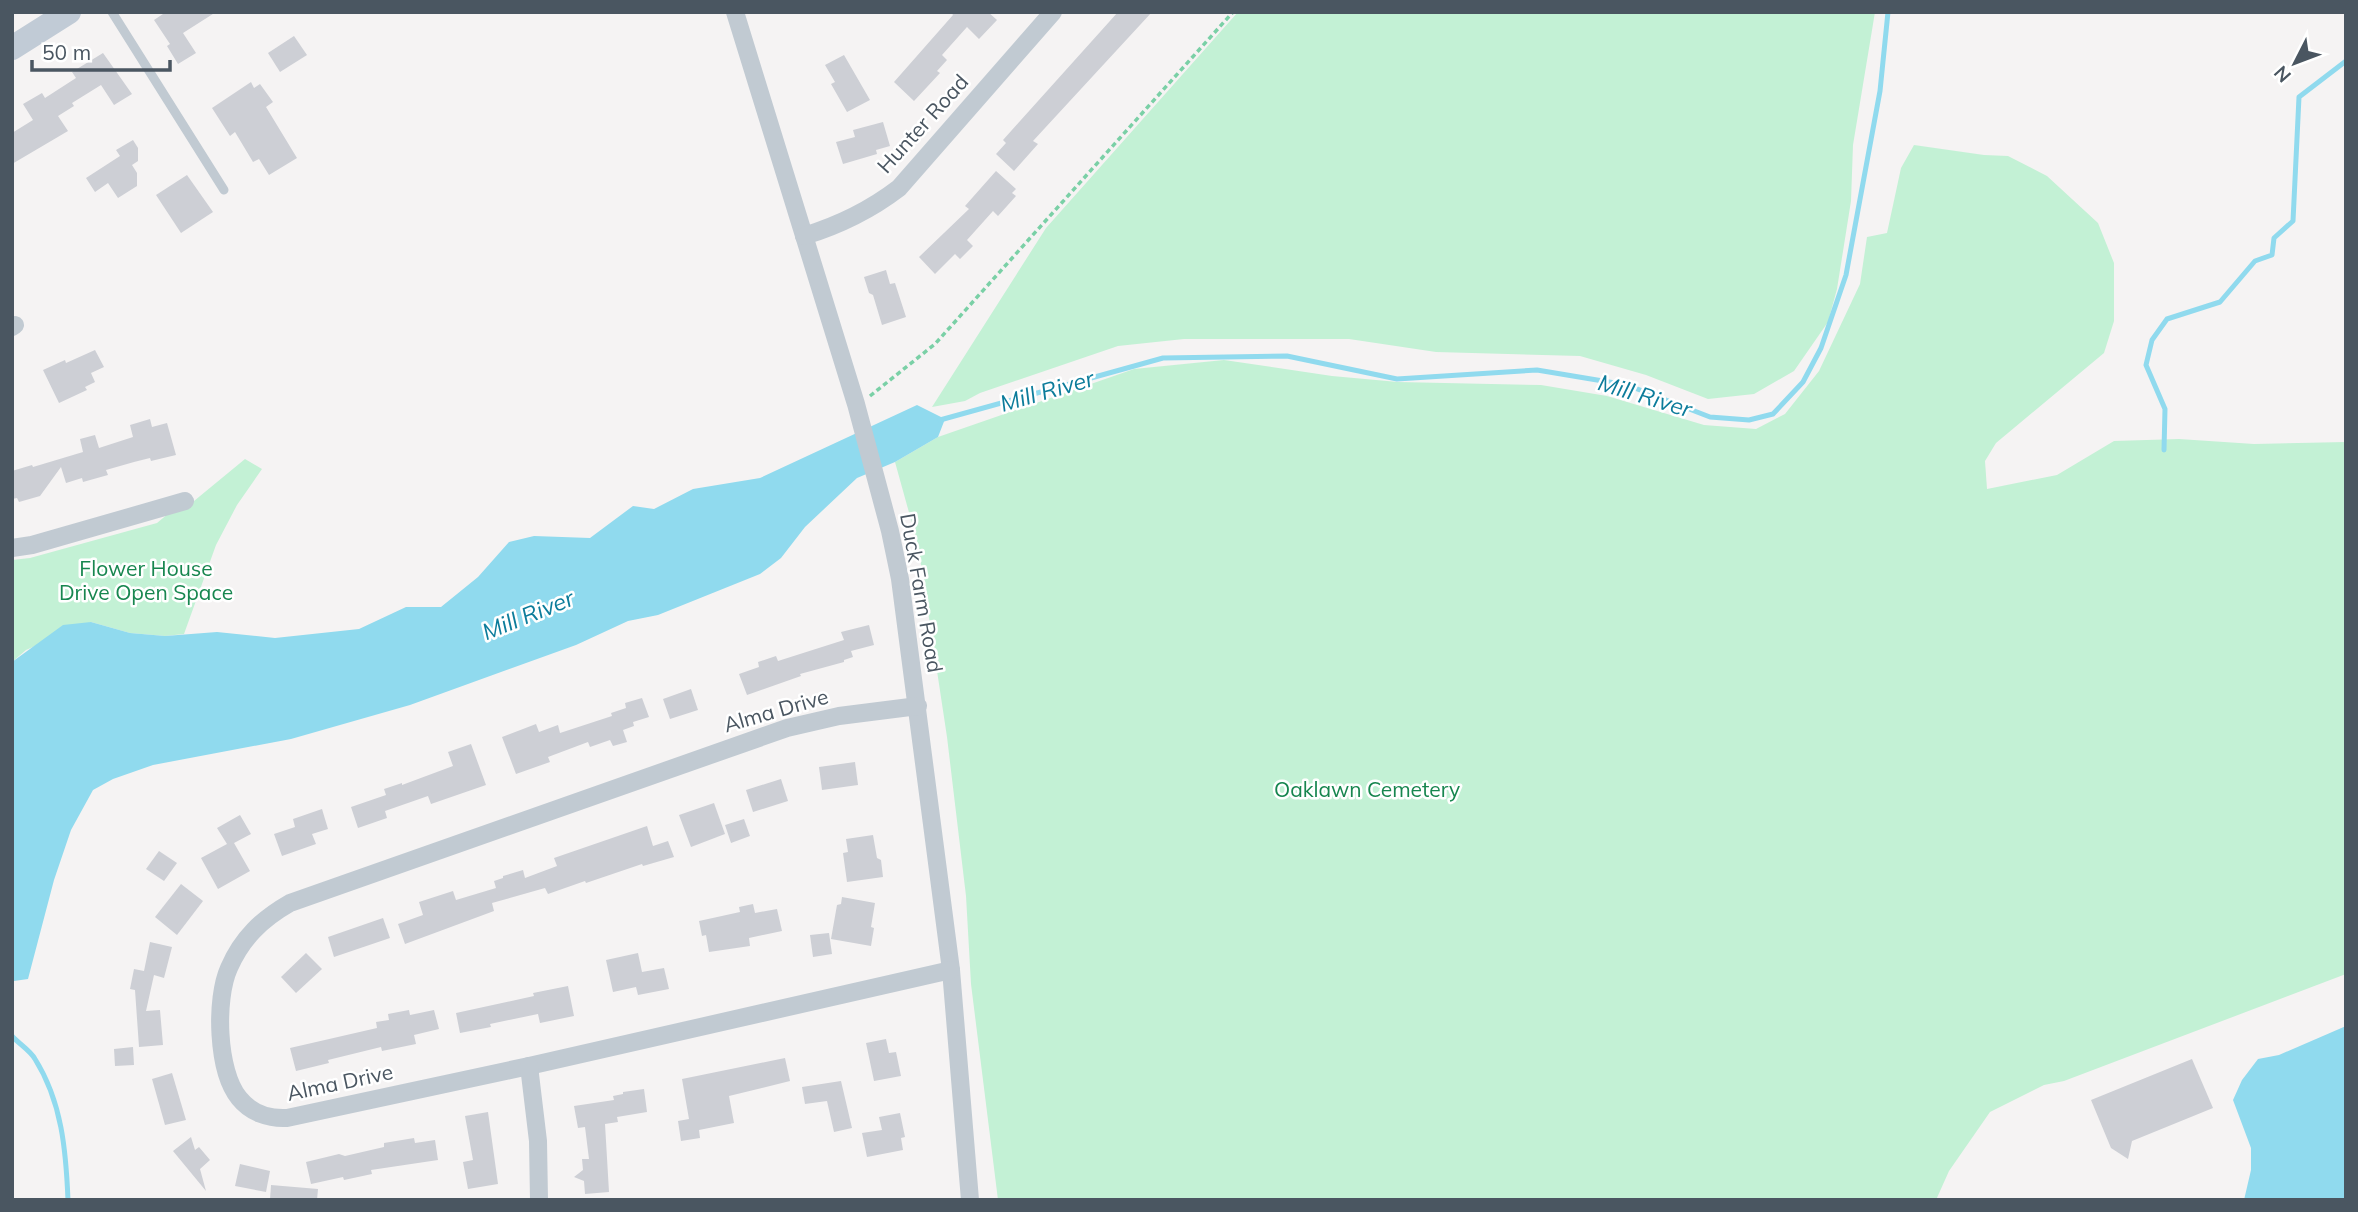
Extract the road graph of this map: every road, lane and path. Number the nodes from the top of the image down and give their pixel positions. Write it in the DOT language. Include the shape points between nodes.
graph roads {
  1 [pos="69,12"];
  2 [pos="113,12"];
  3 [pos="735,12"];
  4 [pos="1053,12"];
  5 [pos="1233,12"];
  6 [pos="12,48"];
  7 [pos="224,190"];
  8 [pos="804,236"];
  9 [pos="862,401"];
  10 [pos="185,501"];
  11 [pos="12,548"];
  12 [pos="918,706"];
  13 [pos="951,970"];
  14 [pos="529,1066"];
  15 [pos="538,1200"];
  16 [pos="970,1200"];
  1 -- 6 [label="main road"];
  2 -- 7 [label="lane"];
  3 -- 8 [label="street, Duck Farm Road"];
  4 -- 8 [label="street, Hunter Road" via="899,188 850,219"];
  5 -- 9 [label="path" via="934,344"];
  8 -- 9 [label="street, Duck Farm Road"];
  9 -- 12 [label="street, Duck Farm Road" via="900,579"];
  10 -- 11 [label="street"];
  12 -- 13 [label="street, Duck Farm Road"];
  12 -- 14 [label="street, Alma Drive" via="787,728 290,902 244,940 225,979 219,1005 220,1034 231,1084 244,1104 271,1118"];
  13 -- 14 [label="street, Alma Drive"];
  13 -- 16 [label="street, Duck Farm Road"];
  14 -- 15 [label="street" via="538,1141"];
}
